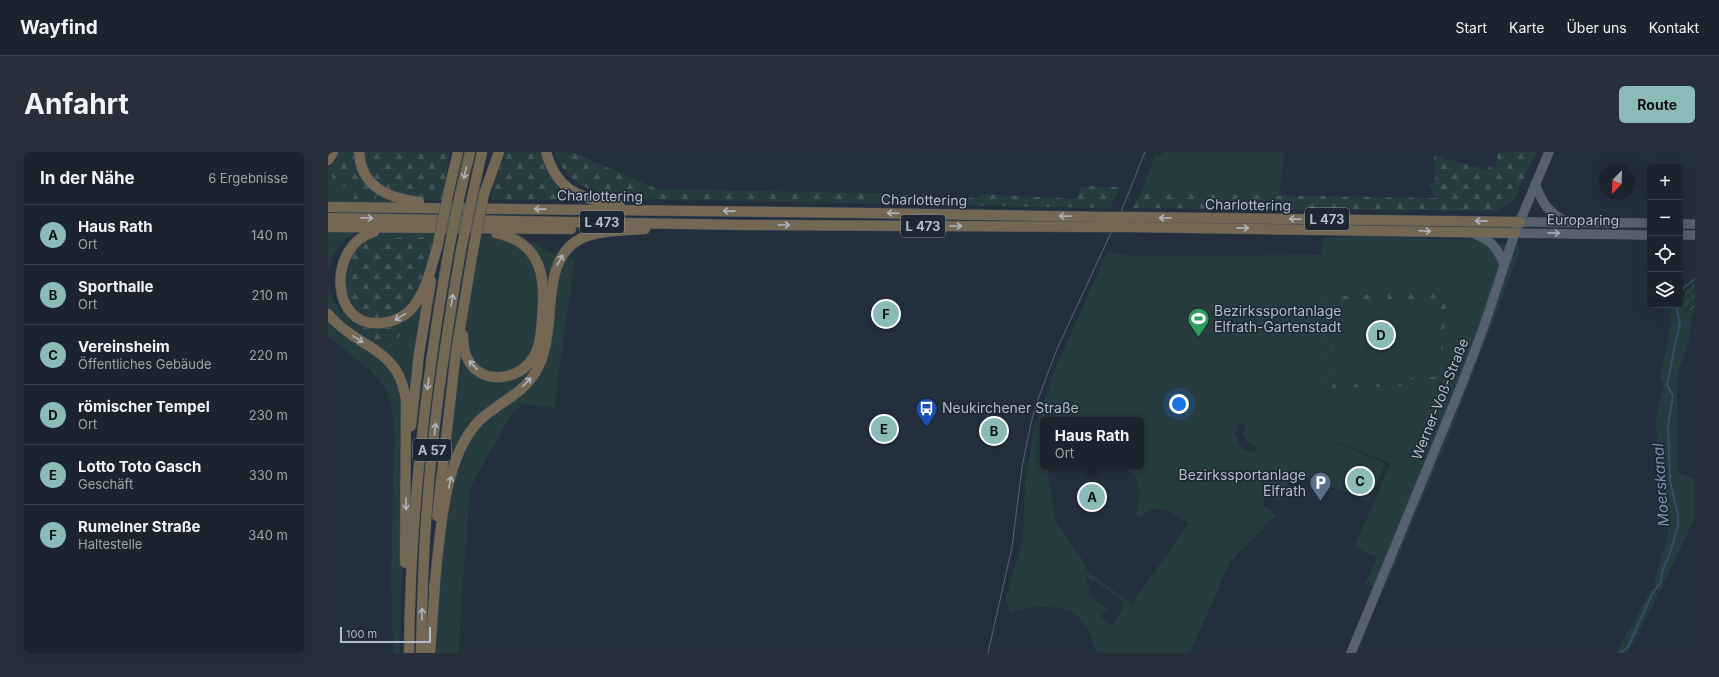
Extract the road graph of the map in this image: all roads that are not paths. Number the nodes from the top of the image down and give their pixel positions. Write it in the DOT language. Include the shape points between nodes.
graph roads {
  1 [pos="333,152"];
  2 [pos="359,152"];
  3 [pos="452,152"];
  4 [pos="458,152"];
  5 [pos="470,152"];
  6 [pos="482,152"];
  7 [pos="494,152"];
  8 [pos="499,152"];
  9 [pos="546,152"];
  10 [pos="1549,152"];
  11 [pos="328,160"];
  12 [pos="1535,184"];
  13 [pos="449,190"];
  14 [pos="484,194"];
  15 [pos="328,207"];
  16 [pos="436,208"];
  17 [pos="659,210"];
  18 [pos="328,218"];
  19 [pos="1102,222"];
  20 [pos="1520,222"];
  21 [pos="1567,222"];
  22 [pos="1647,223"];
  23 [pos="1683,224"];
  24 [pos="1695,224"];
  25 [pos="745,225"];
  26 [pos="328,227"];
  27 [pos="394,228"];
  28 [pos="470,228"];
  29 [pos="645,229"];
  30 [pos="1470,232"];
  31 [pos="1516,233"];
  32 [pos="1647,235"];
  33 [pos="1683,235"];
  34 [pos="1695,235"];
  35 [pos="437,248"];
  36 [pos="339,249"];
  37 [pos="1504,265"];
  38 [pos="331,285"];
  39 [pos="466,293"];
  40 [pos="328,314"];
  41 [pos="407,465"];
  42 [pos="434,590"];
  43 [pos="410,593"];
  44 [pos="409,653"];
  45 [pos="420,653"];
  46 [pos="430,653"];
  47 [pos="1351,653"];
  1 -- 11 [label="highway"];
  2 -- 16 [label="highway" via="362,168 370,182 383,192 402,200"];
  3 -- 13 [label="highway"];
  4 -- 13 [label="highway"];
  5 -- 43 [label="highway, A 57, one-way, bridge" via="439,306 421,440"];
  45 -- 6 [label="highway, A 57, one-way, bridge" via="422,582 432,448 461,250"];
  7 -- 14 [label="highway"];
  8 -- 14 [label="highway"];
  9 -- 17 [label="highway" via="558,178 569,189 584,198"];
  10 -- 12 [label="main road, Werner-Voß-Straße"];
  12 -- 20 [label="main road, Werner-Voß-Straße"];
  12 -- 21 [label="main road, L 473" via="1546,208"];
  13 -- 35 [label="highway, bridge"];
  14 -- 39 [label="highway, bridge"];
  15 -- 16 [label="highway, Charlottering / L 473"];
  17 -- 16 [label="highway, Charlottering / L 473, one-way"];
  19 -- 17 [label="highway, Charlottering / L 473, one-way"];
  18 -- 25 [label="highway, Charlottering / L 473, one-way"];
  20 -- 19 [label="highway, Charlottering / L 473, one-way, bridge" via="1134,218"];
  25 -- 19 [label="highway, Charlottering / L 473, one-way"];
  19 -- 30 [label="highway, Charlottering / L 473, one-way, bridge" via="1129,227"];
  20 -- 21 [label="main road, Europaring / L 473"];
  20 -- 31 [label="main road, Werner-Voß-Straße"];
  21 -- 22 [label="main road, Europaring / L 473"];
  23 -- 24 [label="main road"];
  25 -- 29 [label="highway" via="703,230"];
  26 -- 27 [label="highway"];
  27 -- 28 [label="highway"];
  27 -- 36 [label="highway" via="364,233 352,238"];
  28 -- 29 [label="highway"];
  28 -- 39 [label="highway, one-way" via="508,235 521,242 533,254 541,269 544,286 540,343 525,368 513,376 500,377 486,375 474,368 463,347"];
  42 -- 29 [label="highway, one-way" via="443,515 456,458 466,437 478,422 514,395 535,374 547,341 553,279 564,253 573,243 588,236"];
  30 -- 31 [label="highway, Charlottering / L 473"];
  30 -- 37 [label="main road, L 473" via="1493,243"];
  31 -- 32 [label="main road, Europaring / L 473, one-way"];
  31 -- 37 [label="main road, Werner-Voß-Straße"];
  33 -- 34 [label="main road"];
  35 -- 38 [label="highway, one-way" via="427,282 413,307 388,323 358,321 347,314 338,304"];
  35 -- 41 [label="highway" via="419,354"];
  37 -- 47 [label="main road, Werner-Voß-Straße" via="1460,391"];
  39 -- 42 [label="highway" via="456,352 438,508"];
  40 -- 41 [label="highway, one-way" via="344,330 376,350 398,372 406,399"];
  41 -- 43 [label="highway, one-way" via="405,567"];
  42 -- 46 [label="highway"];
  43 -- 44 [label="highway, A 57"];
}
